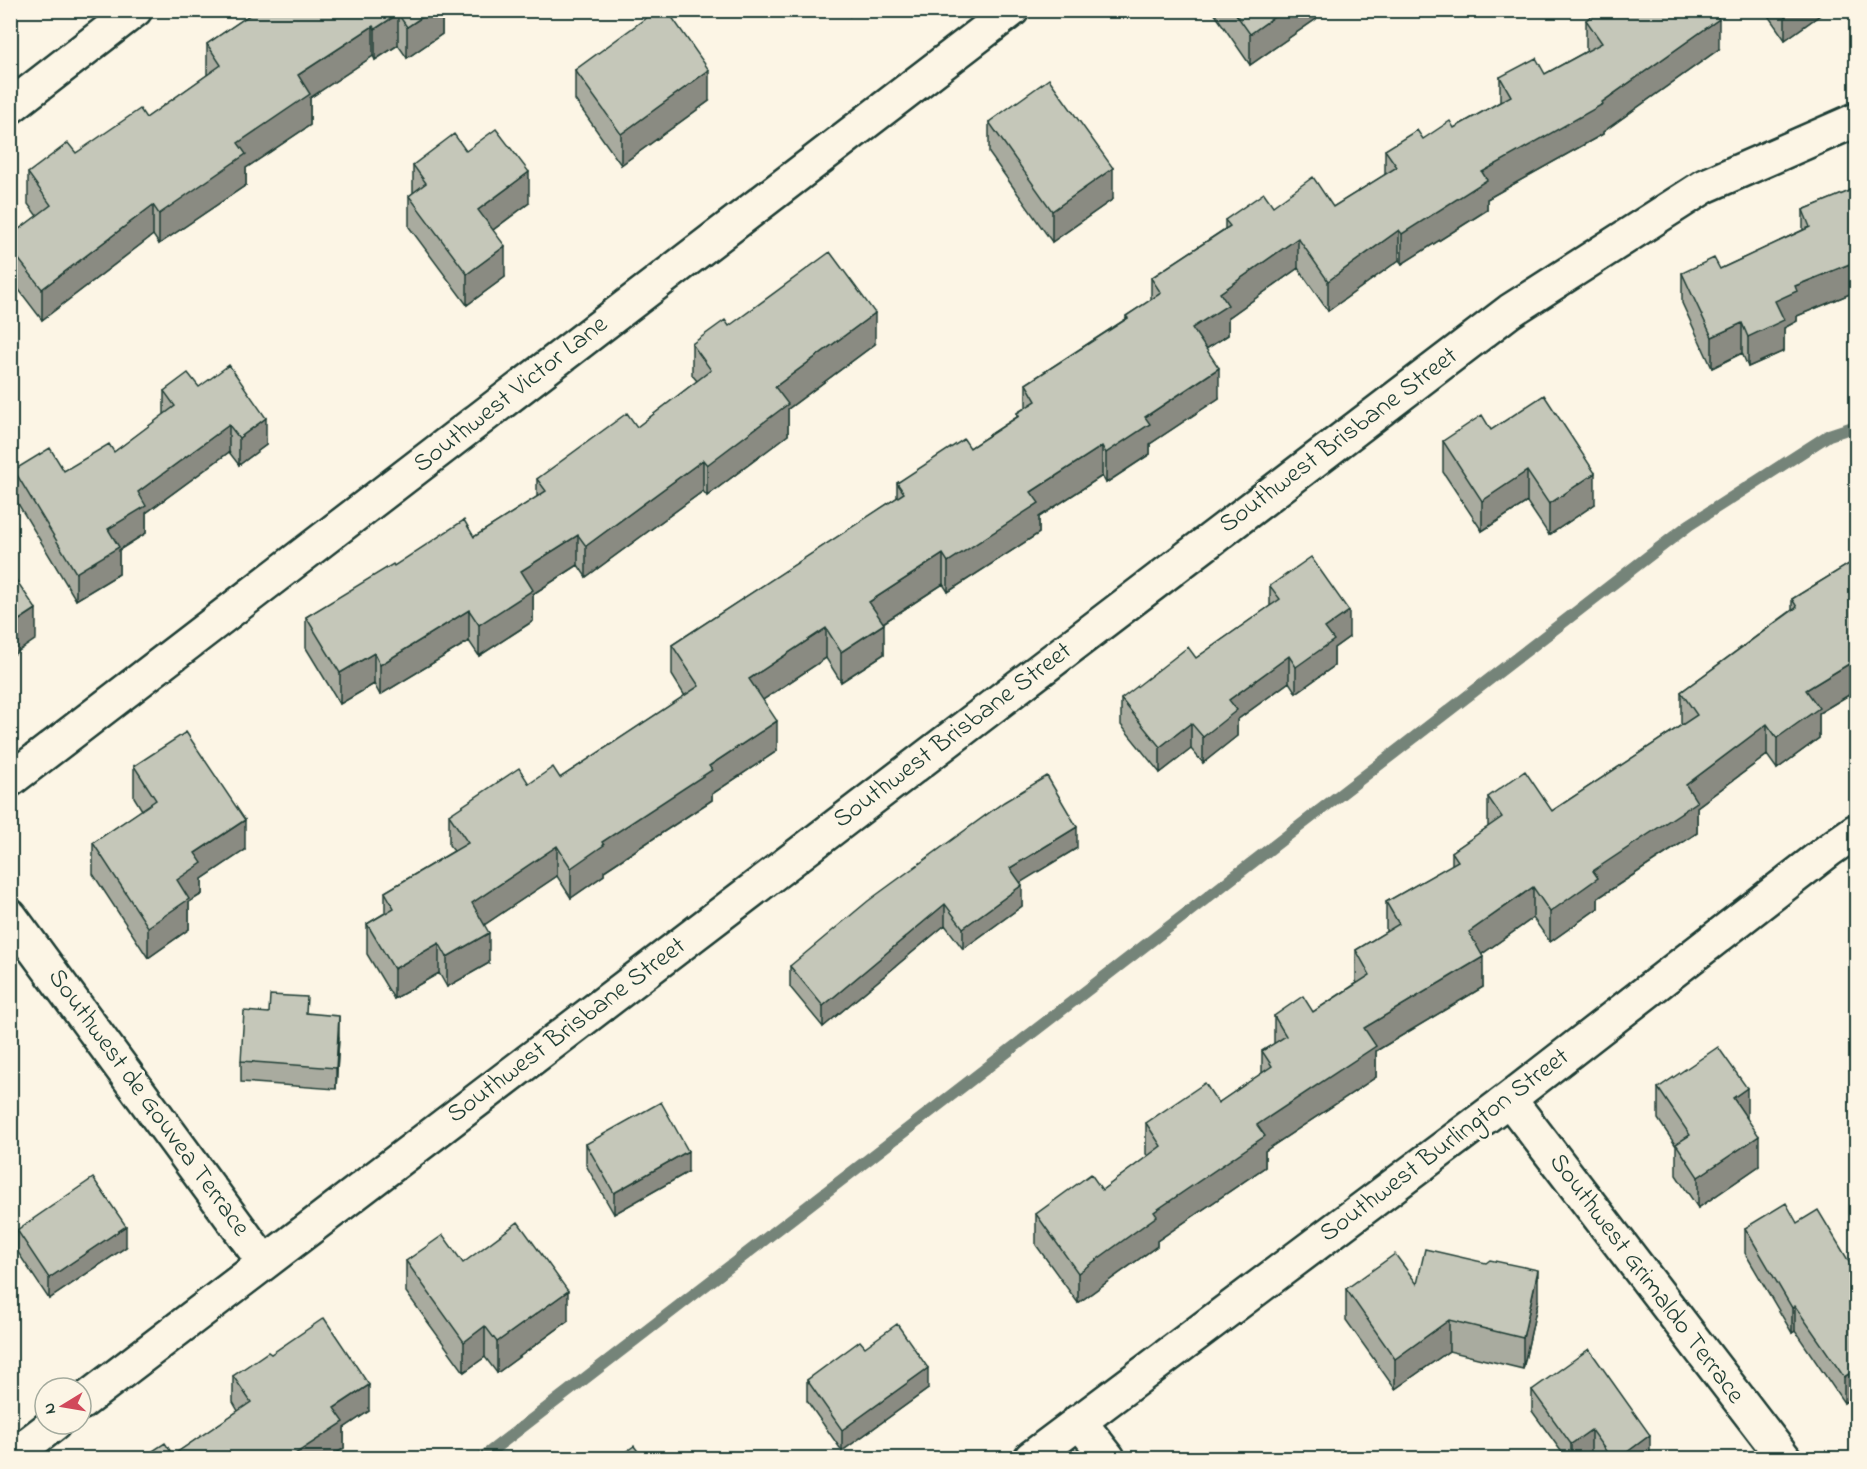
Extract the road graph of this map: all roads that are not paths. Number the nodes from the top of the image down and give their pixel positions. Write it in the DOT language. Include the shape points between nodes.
graph roads {
  1 [pos="135,10"];
  2 [pos="1012,10"];
  3 [pos="10,107"];
  4 [pos="1857,120"];
  5 [pos="10,780"];
  6 [pos="1857,831"];
  7 [pos="10,916"];
  8 [pos="1509,1099"];
  9 [pos="264,1262"];
  10 [pos="93,1394"];
  11 [pos="1079,1421"];
  12 [pos="38,1436"];
  13 [pos="10,1458"];
  14 [pos="1031,1458"];
  15 [pos="1108,1458"];
  16 [pos="1784,1458"];
  1 -- 3 [label="street"];
  2 -- 5 [label="street, Southwest Victor Lane"];
  4 -- 9 [label="street, Southwest Brisbane Street" via="1705,186 1510,311"];
  6 -- 8 [label="street, Southwest Burlington Street"];
  7 -- 9 [label="street, Southwest de Gouvea Terrace"];
  8 -- 11 [label="street, Southwest Burlington Street"];
  8 -- 16 [label="street, Southwest Grimaldo Terrace"];
  9 -- 10 [label="street, Southwest Brisbane Street"];
  11 -- 14 [label="street, Southwest Burlington Street"];
  11 -- 15 [label="street"];
  12 -- 13 [label="street"];
}
